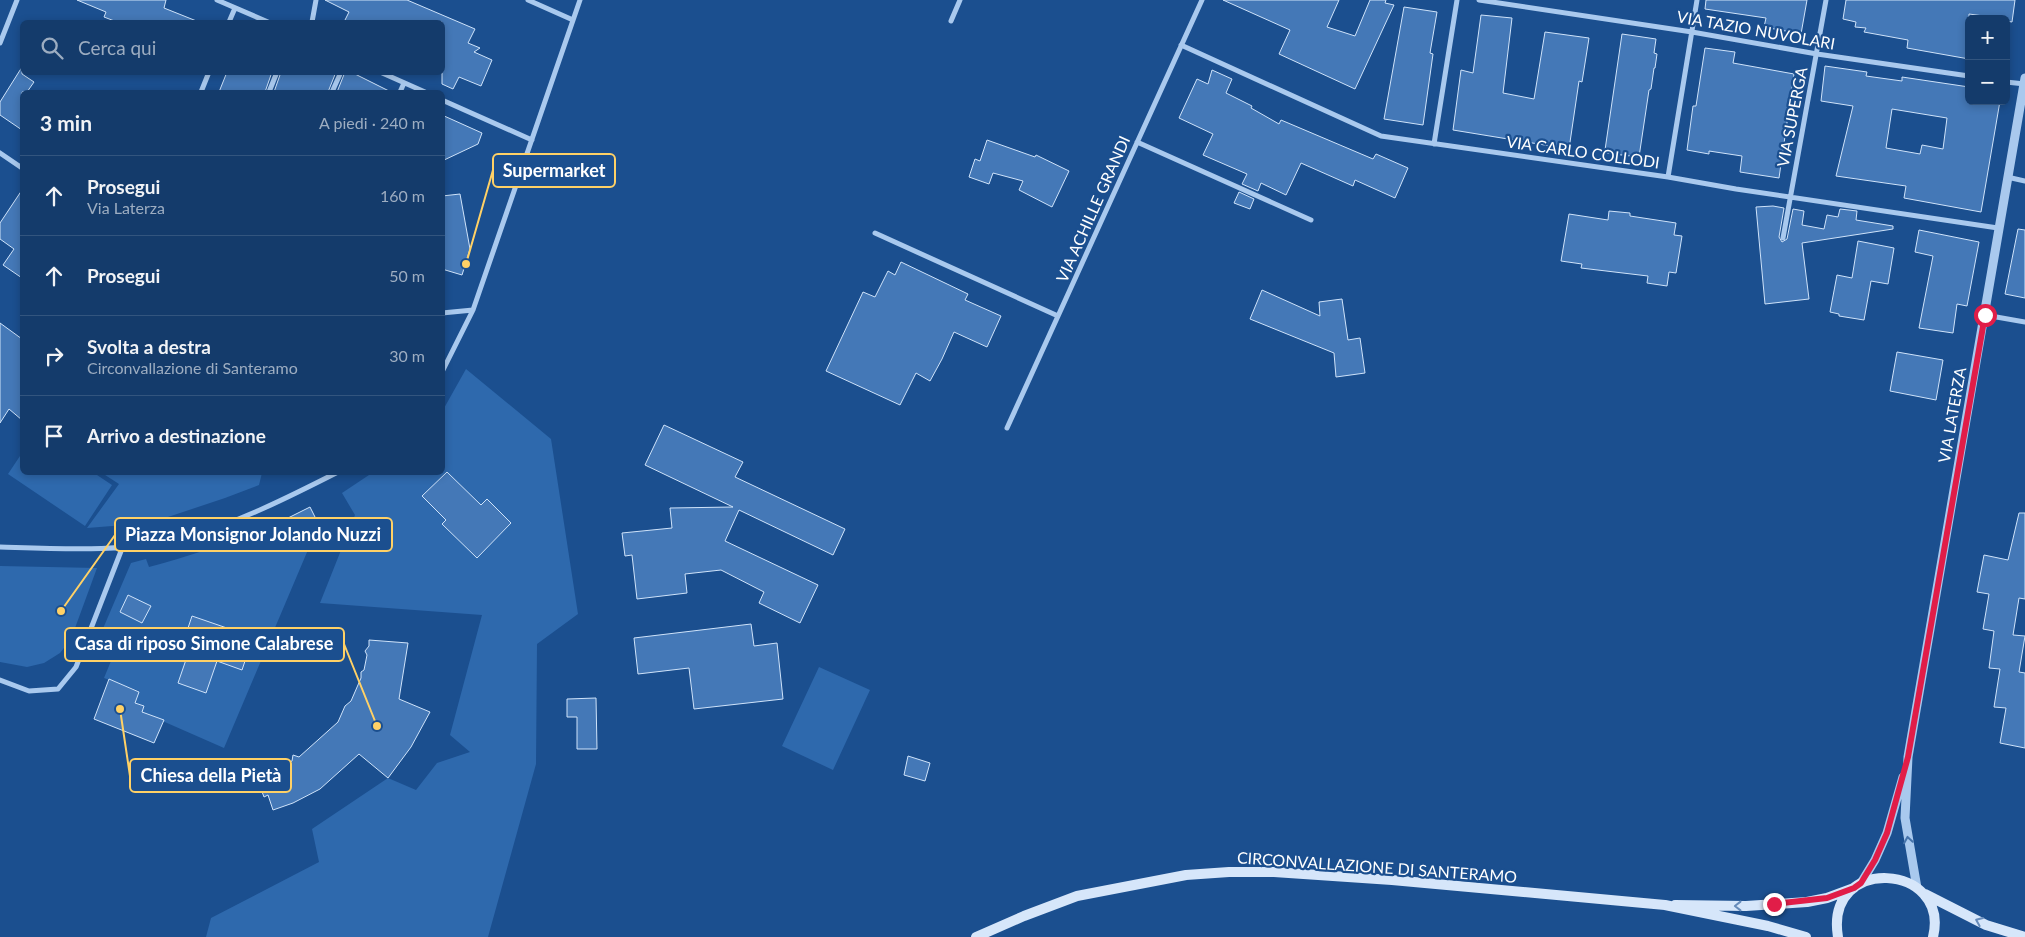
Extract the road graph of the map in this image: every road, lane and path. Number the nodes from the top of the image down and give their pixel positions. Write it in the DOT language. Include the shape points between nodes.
graph roads {
  1 [pos="17,0"];
  2 [pos="217,0"];
  3 [pos="316,0"];
  4 [pos="528,0"];
  5 [pos="580,0"];
  6 [pos="960,0"];
  7 [pos="1202,0"];
  8 [pos="1457,0"];
  9 [pos="1479,0"];
  10 [pos="1697,0"];
  11 [pos="1826,0"];
  12 [pos="235,8"];
  13 [pos="230,20"];
  14 [pos="263,20"];
  15 [pos="312,20"];
  16 [pos="574,20"];
  17 [pos="951,21"];
  18 [pos="1692,32"];
  19 [pos="0,43"];
  20 [pos="1182,45"];
  21 [pos="1817,54"];
  22 [pos="208,75"];
  23 [pos="276,75"];
  24 [pos="340,75"];
  25 [pos="387,75"];
  26 [pos="1965,75"];
  27 [pos="2010,82"];
  28 [pos="2025,82"];
  29 [pos="404,83"];
  30 [pos="202,90"];
  31 [pos="270,90"];
  32 [pos="333,90"];
  33 [pos="401,90"];
  34 [pos="420,90"];
  35 [pos="445,101"];
  36 [pos="532,140"];
  37 [pos="1137,142"];
  38 [pos="1434,144"];
  39 [pos="0,154"];
  40 [pos="20,167"];
  41 [pos="1668,177"];
  42 [pos="2007,177"];
  43 [pos="2025,181"];
  44 [pos="1790,196"];
  45 [pos="1311,220"];
  46 [pos="1998,228"];
  47 [pos="875,233"];
  48 [pos="1783,238"];
  49 [pos="473,310"];
  50 [pos="445,313"];
  51 [pos="1985,315"];
  52 [pos="1058,316"];
  53 [pos="2025,322"];
  54 [pos="445,366"];
  55 [pos="1007,428"];
  56 [pos="332,475"];
  57 [pos="123,546"];
  58 [pos="0,547"];
  59 [pos="0,680"];
  60 [pos="1908,757"];
  61 [pos="1858,885"];
  62 [pos="1919,890"];
  63 [pos="1664,905"];
  64 [pos="976,937"];
  65 [pos="1806,937"];
  66 [pos="1838,937"];
  67 [pos="1933,937"];
  68 [pos="2025,937"];
  1 -- 19 [label="street"];
  2 -- 12 [label="street"];
  3 -- 15 [label="street"];
  4 -- 16 [label="street"];
  5 -- 16 [label="street"];
  6 -- 17 [label="street"];
  7 -- 20 [label="street, VIA ACHILLE GRANDI"];
  8 -- 38 [label="street"];
  9 -- 18 [label="street, VIA TAZIO NUVOLARI"];
  10 -- 18 [label="street"];
  11 -- 21 [label="street, VIA SUPERGA"];
  12 -- 13 [label="street"];
  12 -- 14 [label="street"];
  16 -- 36 [label="street"];
  18 -- 21 [label="street, VIA TAZIO NUVOLARI"];
  18 -- 41 [label="street"];
  20 -- 37 [label="street, VIA ACHILLE GRANDI"];
  20 -- 38 [label="street, VIA CARLO COLLODI" via="1381,136"];
  21 -- 26 [label="street, VIA TAZIO NUVOLARI"];
  21 -- 44 [label="street, VIA SUPERGA"];
  22 -- 30 [label="street"];
  23 -- 31 [label="street"];
  24 -- 32 [label="street"];
  25 -- 29 [label="street"];
  27 -- 28 [label="street"];
  28 -- 42 [label="street, VIA LATERZA"];
  29 -- 33 [label="street"];
  29 -- 34 [label="street"];
  35 -- 36 [label="street"];
  36 -- 49 [label="street"];
  37 -- 45 [label="street"];
  37 -- 52 [label="street, VIA ACHILLE GRANDI"];
  38 -- 41 [label="street, VIA CARLO COLLODI"];
  39 -- 40 [label="street"];
  41 -- 44 [label="street, VIA CARLO COLLODI"];
  42 -- 43 [label="street"];
  42 -- 46 [label="street, VIA LATERZA"];
  44 -- 46 [label="street, VIA CARLO COLLODI"];
  44 -- 48 [label="street, VIA SUPERGA"];
  46 -- 51 [label="street, VIA LATERZA"];
  47 -- 52 [label="street"];
  49 -- 50 [label="street"];
  49 -- 54 [label="street"];
  51 -- 53 [label="street"];
  51 -- 60 [label="street, VIA LATERZA"];
  52 -- 55 [label="street, VIA ACHILLE GRANDI"];
  56 -- 57 [label="street" via="231,522 186,537"];
  57 -- 58 [label="street" via="63,549"];
  57 -- 59 [label="street" via="76,667 58,689 29,691"];
  60 -- 61 [label="street" via="1887,833 1875,860"];
  62 -- 60 [label="street, one-way" via="1905,818"];
  61 -- 62 [label="main road, CIRCONVALLAZIONE DI SANTERAMO" via="1875,878 1890,877 1904,880"];
  61 -- 63 [label="main road, CIRCONVALLAZIONE DI SANTERAMO, one-way" via="1827,898 1807,902 1746,906"];
  61 -- 66 [label="main road" via="1844,898 1838,912"];
  62 -- 67 [label="main road" via="1930,904 1934,919"];
  68 -- 62 [label="main road, one-way" via="1986,925"];
  63 -- 64 [label="main road, CIRCONVALLAZIONE DI SANTERAMO" via="1392,880 1229,872 1186,875 1077,896"];
  63 -- 65 [label="main road, CIRCONVALLAZIONE DI SANTERAMO"];
}
